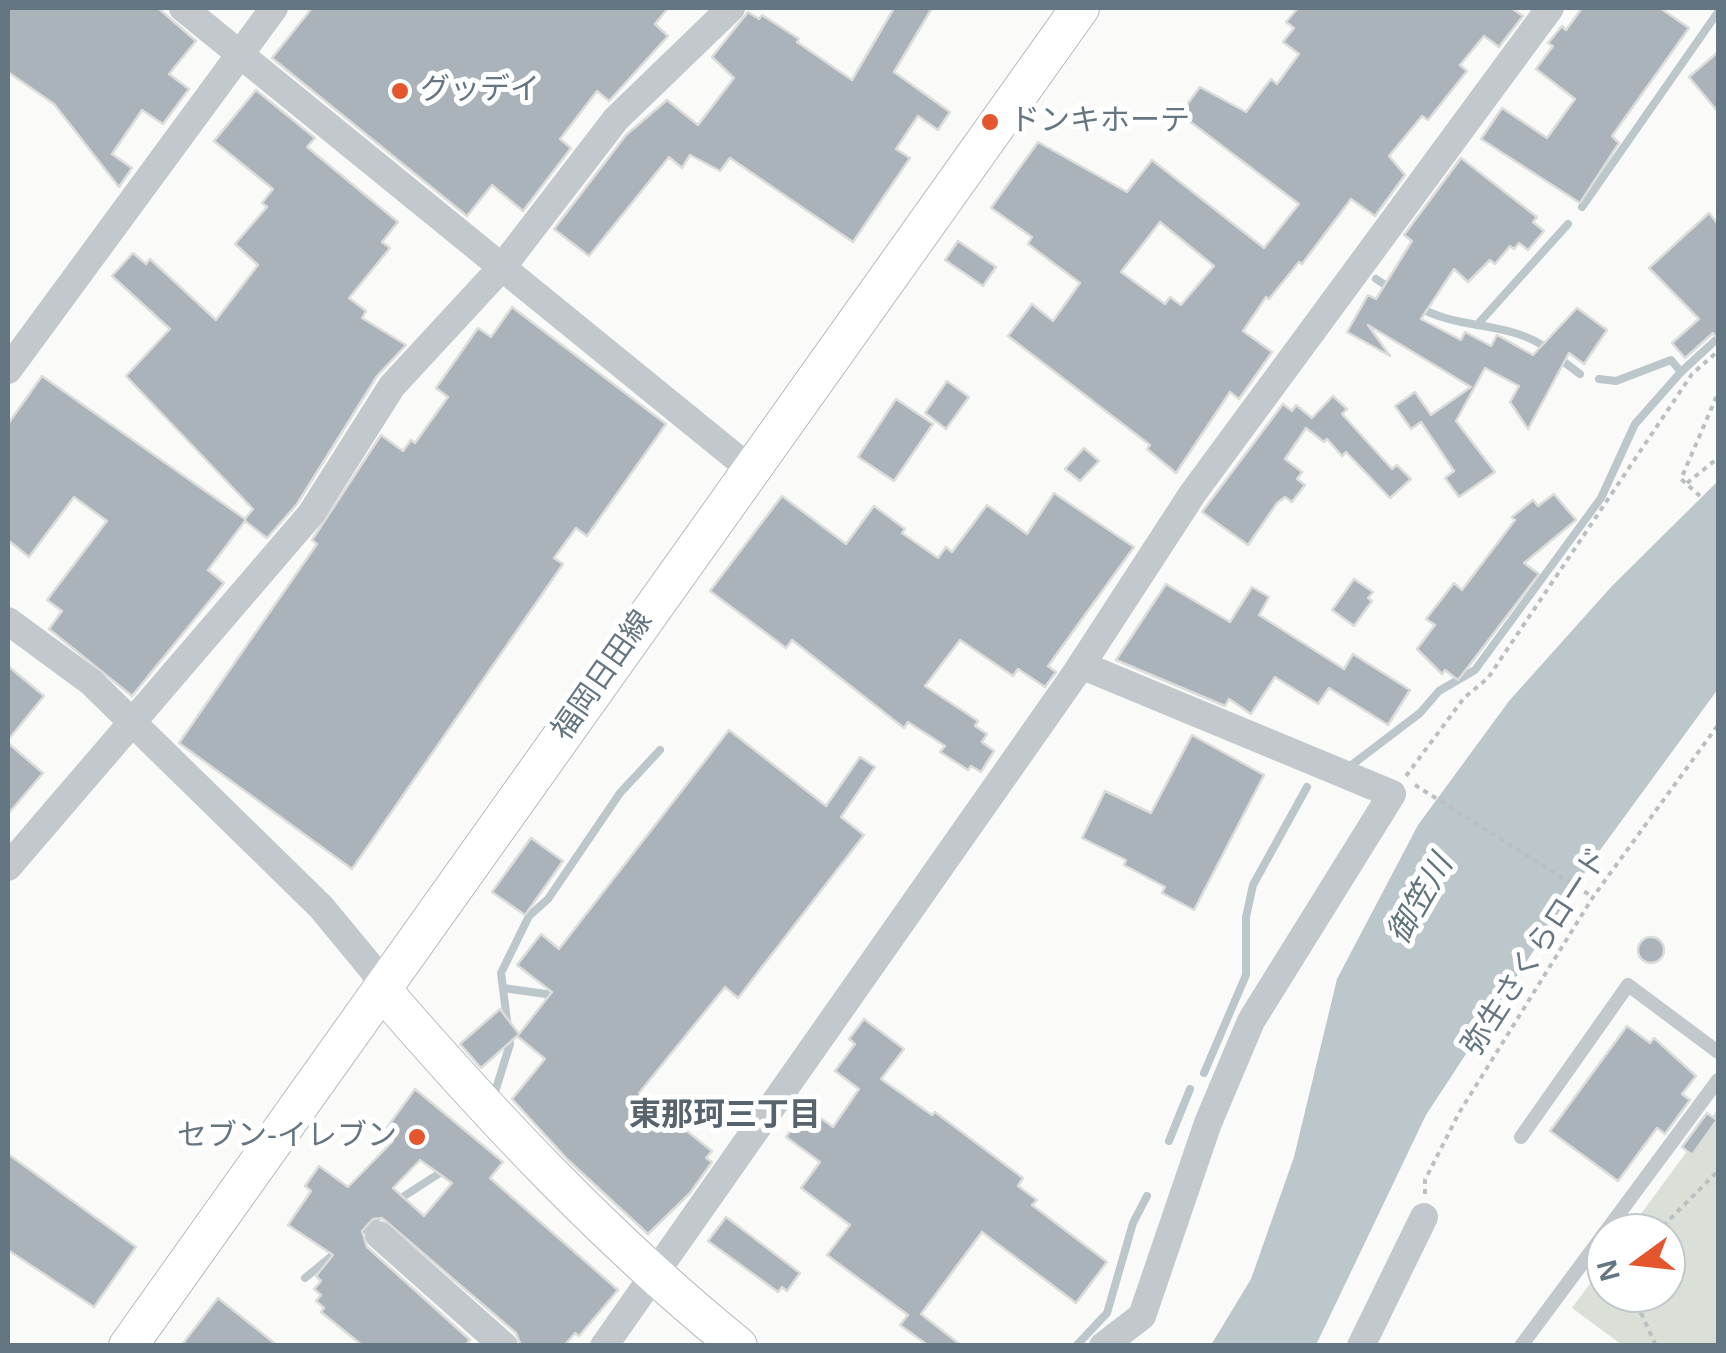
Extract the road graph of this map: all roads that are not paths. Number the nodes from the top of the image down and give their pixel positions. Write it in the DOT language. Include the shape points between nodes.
graph roads {
  1 [pos="182,8"];
  2 [pos="274,8"];
  3 [pos="731,8"];
  4 [pos="1080,8"];
  5 [pos="1550,8"];
  6 [pos="240,56"];
  7 [pos="502,266"];
  8 [pos="8,370"];
  9 [pos="750,468"];
  10 [pos="8,621"];
  11 [pos="1081,664"];
  12 [pos="130,722"];
  13 [pos="8,867"];
  14 [pos="382,990"];
  15 [pos="1718,1052"];
  16 [pos="1718,1080"];
  17 [pos="1520,1137"];
  18 [pos="1424,1217"];
  19 [pos="379,1235"];
  20 [pos="653,1278"];
  21 [pos="128,1346"];
  22 [pos="504,1346"];
  23 [pos="604,1346"];
  24 [pos="738,1346"];
  25 [pos="1103,1346"];
  26 [pos="1361,1346"];
  27 [pos="1521,1346"];
  1 -- 6 [label="street"];
  2 -- 6 [label="street"];
  3 -- 7 [label="street" via="616,119"];
  4 -- 9 [label="main road, 福岡日田線"];
  5 -- 11 [label="street" via="1193,493"];
  6 -- 7 [label="street"];
  6 -- 8 [label="street"];
  7 -- 9 [label="street"];
  7 -- 12 [label="street" via="392,386 310,514"];
  9 -- 14 [label="main road, 福岡日田線"];
  10 -- 12 [label="street" via="90,682"];
  11 -- 20 [label="street"];
  11 -- 25 [label="street" via="1392,794 1251,1021 1142,1316"];
  12 -- 13 [label="street"];
  12 -- 14 [label="street" via="321,906"];
  14 -- 20 [label="main road" via="491,1114"];
  14 -- 21 [label="main road, 福岡日田線"];
  15 -- 17 [label="lane" via="1628,985"];
  16 -- 27 [label="lane"];
  18 -- 26 [label="street"];
  19 -- 22 [label="street"];
  20 -- 23 [label="street"];
  20 -- 24 [label="main road"];
}
